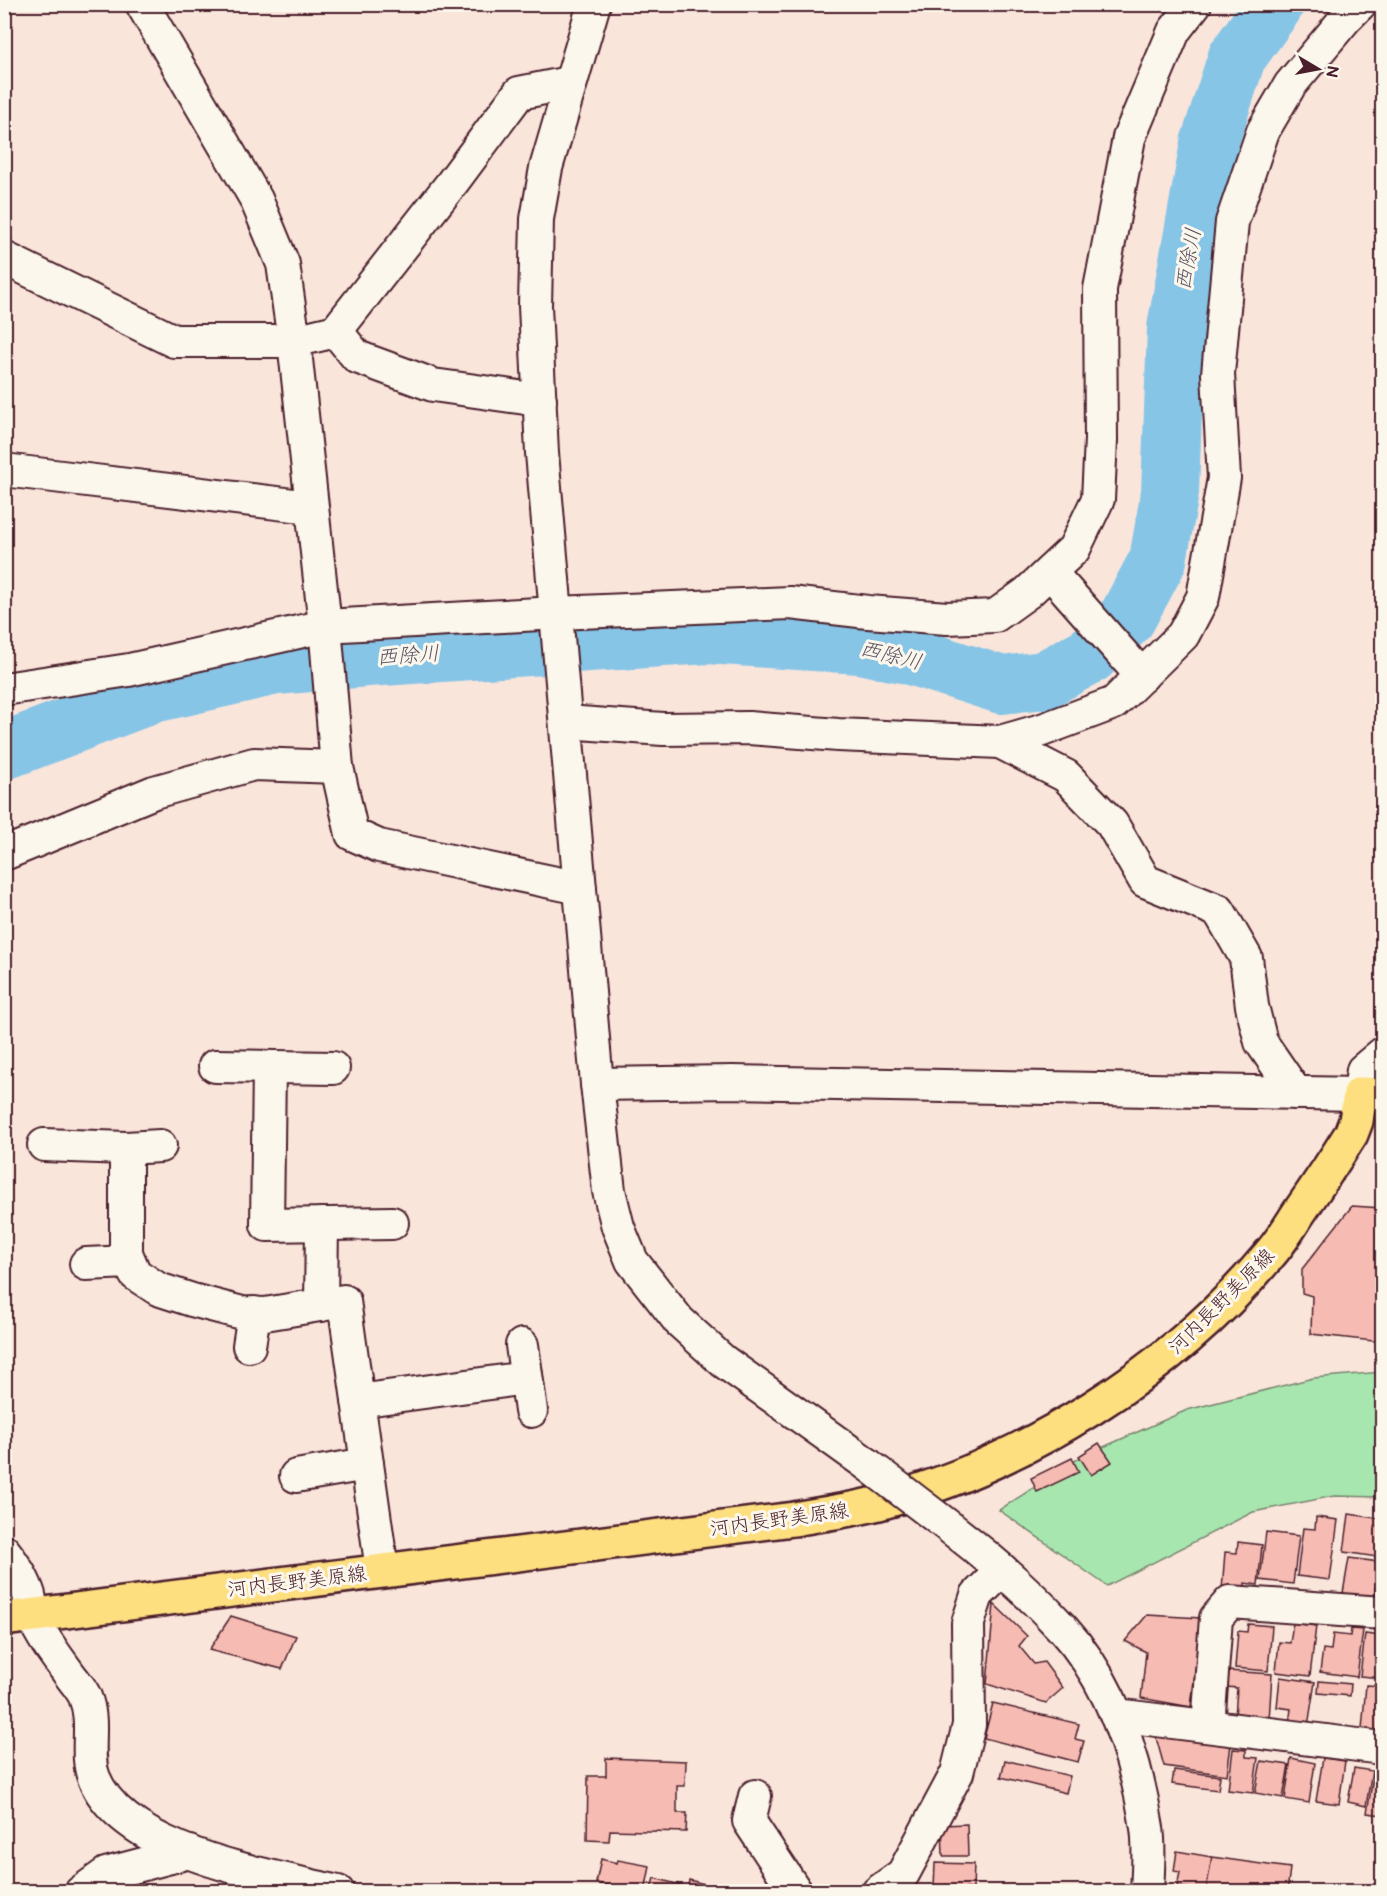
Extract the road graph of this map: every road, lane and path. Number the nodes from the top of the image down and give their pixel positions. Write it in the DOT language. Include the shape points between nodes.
graph roads {
  1 [pos="142,4"];
  2 [pos="594,4"];
  3 [pos="1196,4"];
  4 [pos="1360,4"];
  5 [pos="569,83"];
  6 [pos="4,258"];
  7 [pos="336,331"];
  8 [pos="294,341"];
  9 [pos="540,400"];
  10 [pos="4,470"];
  11 [pos="310,507"];
  12 [pos="1054,576"];
  13 [pos="557,619"];
  14 [pos="326,638"];
  15 [pos="1138,673"];
  16 [pos="4,689"];
  17 [pos="566,723"];
  18 [pos="1000,742"];
  19 [pos="336,756"];
  20 [pos="4,854"];
  21 [pos="580,888"];
  22 [pos="1383,1054"];
  23 [pos="215,1066"];
  24 [pos="269,1067"];
  25 [pos="333,1068"];
  26 [pos="597,1084"];
  27 [pos="1296,1093"];
  28 [pos="1371,1095"];
  29 [pos="44,1145"];
  30 [pos="160,1146"];
  31 [pos="126,1148"];
  32 [pos="392,1223"];
  33 [pos="322,1224"];
  34 [pos="129,1262"];
  35 [pos="86,1264"];
  36 [pos="321,1305"];
  37 [pos="254,1313"];
  38 [pos="249,1346"];
  39 [pos="522,1346"];
  40 [pos="526,1378"];
  41 [pos="358,1401"];
  42 [pos="531,1412"];
  43 [pos="367,1464"];
  44 [pos="296,1476"];
  45 [pos="4,1551"];
  46 [pos="382,1570"];
  47 [pos="1002,1570"];
  48 [pos="1383,1613"];
  49 [pos="18,1617"];
  50 [pos="1116,1715"];
  51 [pos="1208,1726"];
  52 [pos="1383,1748"];
  53 [pos="754,1796"];
  54 [pos="189,1852"];
  55 [pos="118,1881"];
  56 [pos="81,1892"];
  57 [pos="338,1892"];
  58 [pos="796,1892"];
  59 [pos="878,1892"];
  60 [pos="1147,1892"];
  1 -- 8 [label="street" via="256,199 283,264"];
  2 -- 5 [label="street"];
  3 -- 12 [label="street" via="1174,31 1129,138 1100,289 1098,499 1074,549"];
  4 -- 15 [label="street" via="1290,85 1263,131 1232,222 1218,374 1224,478 1203,597 1183,635"];
  5 -- 7 [label="street" via="519,93"];
  5 -- 9 [label="street" via="537,219 535,306"];
  6 -- 8 [label="street" via="174,341"];
  7 -- 8 [label="street"];
  7 -- 9 [label="street" via="357,357 434,385"];
  8 -- 11 [label="street"];
  9 -- 13 [label="street"];
  10 -- 11 [label="street"];
  11 -- 14 [label="street"];
  12 -- 13 [label="street" via="995,616 947,618 790,603"];
  12 -- 15 [label="street"];
  13 -- 14 [label="street"];
  13 -- 17 [label="street"];
  14 -- 16 [label="street"];
  14 -- 19 [label="street"];
  15 -- 18 [label="street" via="1114,703"];
  17 -- 18 [label="street" via="663,729 749,728"];
  17 -- 21 [label="street"];
  18 -- 27 [label="street" via="1066,776 1112,824 1145,881 1219,911 1246,958 1261,1042"];
  19 -- 20 [label="street" via="254,764 154,792"];
  19 -- 21 [label="street" via="351,834 380,846"];
  21 -- 26 [label="street"];
  22 -- 28 [label="street" via="1363,1070"];
  23 -- 24 [label="street"];
  24 -- 25 [label="street"];
  24 -- 33 [label="street" via="267,1225"];
  26 -- 27 [label="street" via="744,1082"];
  26 -- 47 [label="street, bridge" via="609,1191 618,1227 632,1262 679,1322 723,1361 867,1464"];
  27 -- 28 [label="street"];
  28 -- 46 [label="main road, 河内長野美原線" via="1351,1134 1270,1255 1225,1303 1166,1356 1092,1409 1002,1458 878,1503 811,1516"];
  29 -- 31 [label="street"];
  30 -- 31 [label="street"];
  31 -- 34 [label="street"];
  32 -- 33 [label="street"];
  33 -- 36 [label="street"];
  34 -- 35 [label="street"];
  34 -- 37 [label="street" via="135,1274 158,1289"];
  36 -- 37 [label="street"];
  36 -- 41 [label="street" via="344,1301"];
  37 -- 38 [label="street"];
  39 -- 40 [label="street"];
  40 -- 41 [label="street"];
  40 -- 42 [label="street"];
  41 -- 43 [label="street"];
  43 -- 44 [label="street"];
  43 -- 46 [label="street"];
  45 -- 49 [label="street" via="29,1595"];
  46 -- 49 [label="main road, 河内長野美原線"];
  47 -- 50 [label="street" via="1064,1630 1097,1676"];
  47 -- 59 [label="street" via="977,1595 968,1623 969,1725 957,1773 903,1874"];
  48 -- 51 [label="street" via="1230,1602 1216,1618"];
  49 -- 54 [label="street" via="52,1650 85,1696 91,1717 93,1775 102,1794 120,1815 149,1834"];
  50 -- 51 [label="street"];
  50 -- 60 [label="street" via="1148,1830"];
  51 -- 52 [label="street"];
  53 -- 58 [label="street" via="749,1821"];
  54 -- 55 [label="street"];
  54 -- 57 [label="street"];
  55 -- 56 [label="street" via="106,1874"];
}
